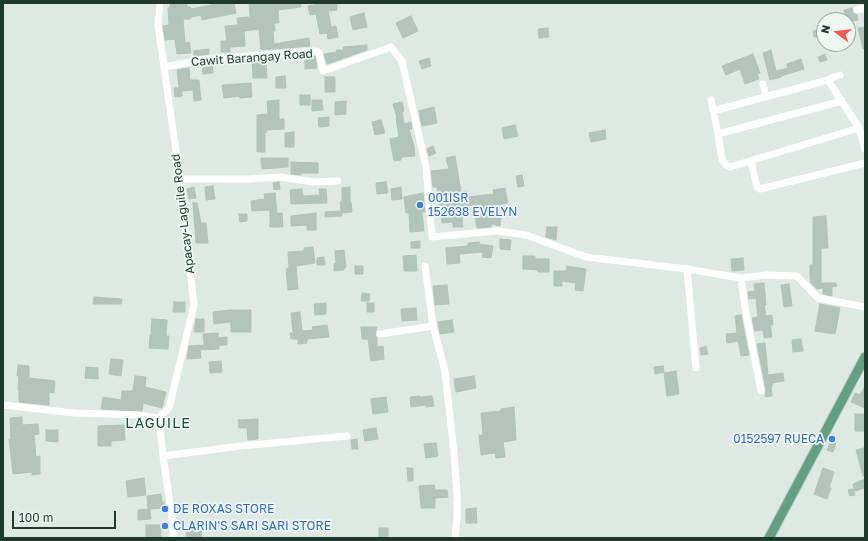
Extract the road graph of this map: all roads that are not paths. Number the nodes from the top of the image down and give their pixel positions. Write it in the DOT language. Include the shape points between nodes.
graph roads {
  1 [pos="160,3"];
  2 [pos="865,8"];
  3 [pos="857,10"];
  4 [pos="164,67"];
  5 [pos="840,75"];
  6 [pos="828,80"];
  7 [pos="763,84"];
  8 [pos="766,96"];
  9 [pos="711,100"];
  10 [pos="842,101"];
  11 [pos="713,111"];
  12 [pos="859,128"];
  13 [pos="718,134"];
  14 [pos="865,149"];
  15 [pos="751,161"];
  16 [pos="865,163"];
  17 [pos="180,179"];
  18 [pos="338,181"];
  19 [pos="426,266"];
  20 [pos="687,269"];
  21 [pos="741,278"];
  22 [pos="865,307"];
  23 [pos="433,326"];
  24 [pos="380,334"];
  25 [pos="865,357"];
  26 [pos="696,368"];
  27 [pos="761,391"];
  28 [pos="3,405"];
  29 [pos="159,418"];
  30 [pos="347,436"];
  31 [pos="163,456"];
  32 [pos="173,538"];
  33 [pos="455,538"];
  34 [pos="769,538"];
  1 -- 4 [label="street, Apacay-Laguile Road" via="158,25"];
  2 -- 3 [label="street"];
  4 -- 17 [label="street, Apacay-Laguile Road"];
  4 -- 20 [label="street, Cawit Barangay Road" via="197,60 316,51 319,53 323,71 391,47 402,61 426,167 432,237 496,230 526,235 586,257"];
  5 -- 6 [label="street"];
  6 -- 8 [label="street"];
  6 -- 10 [label="street"];
  7 -- 8 [label="street"];
  8 -- 11 [label="street"];
  9 -- 11 [label="street"];
  10 -- 12 [label="street"];
  10 -- 13 [label="street"];
  11 -- 13 [label="street"];
  12 -- 14 [label="street"];
  12 -- 15 [label="street"];
  13 -- 15 [label="street" via="722,160 727,166"];
  15 -- 16 [label="street" via="757,187 760,189"];
  17 -- 18 [label="street" via="280,177 314,182"];
  17 -- 29 [label="street, Apacay-Laguile Road" via="194,305 169,408"];
  19 -- 23 [label="street"];
  20 -- 21 [label="street"];
  20 -- 26 [label="street"];
  21 -- 22 [label="street" via="766,275 797,276 818,298"];
  21 -- 27 [label="street"];
  23 -- 24 [label="street"];
  23 -- 33 [label="street" via="445,371 454,453 457,494"];
  25 -- 34 [label="main road"];
  28 -- 29 [label="street"];
  29 -- 31 [label="street"];
  30 -- 31 [label="street"];
  31 -- 32 [label="street"];
}
